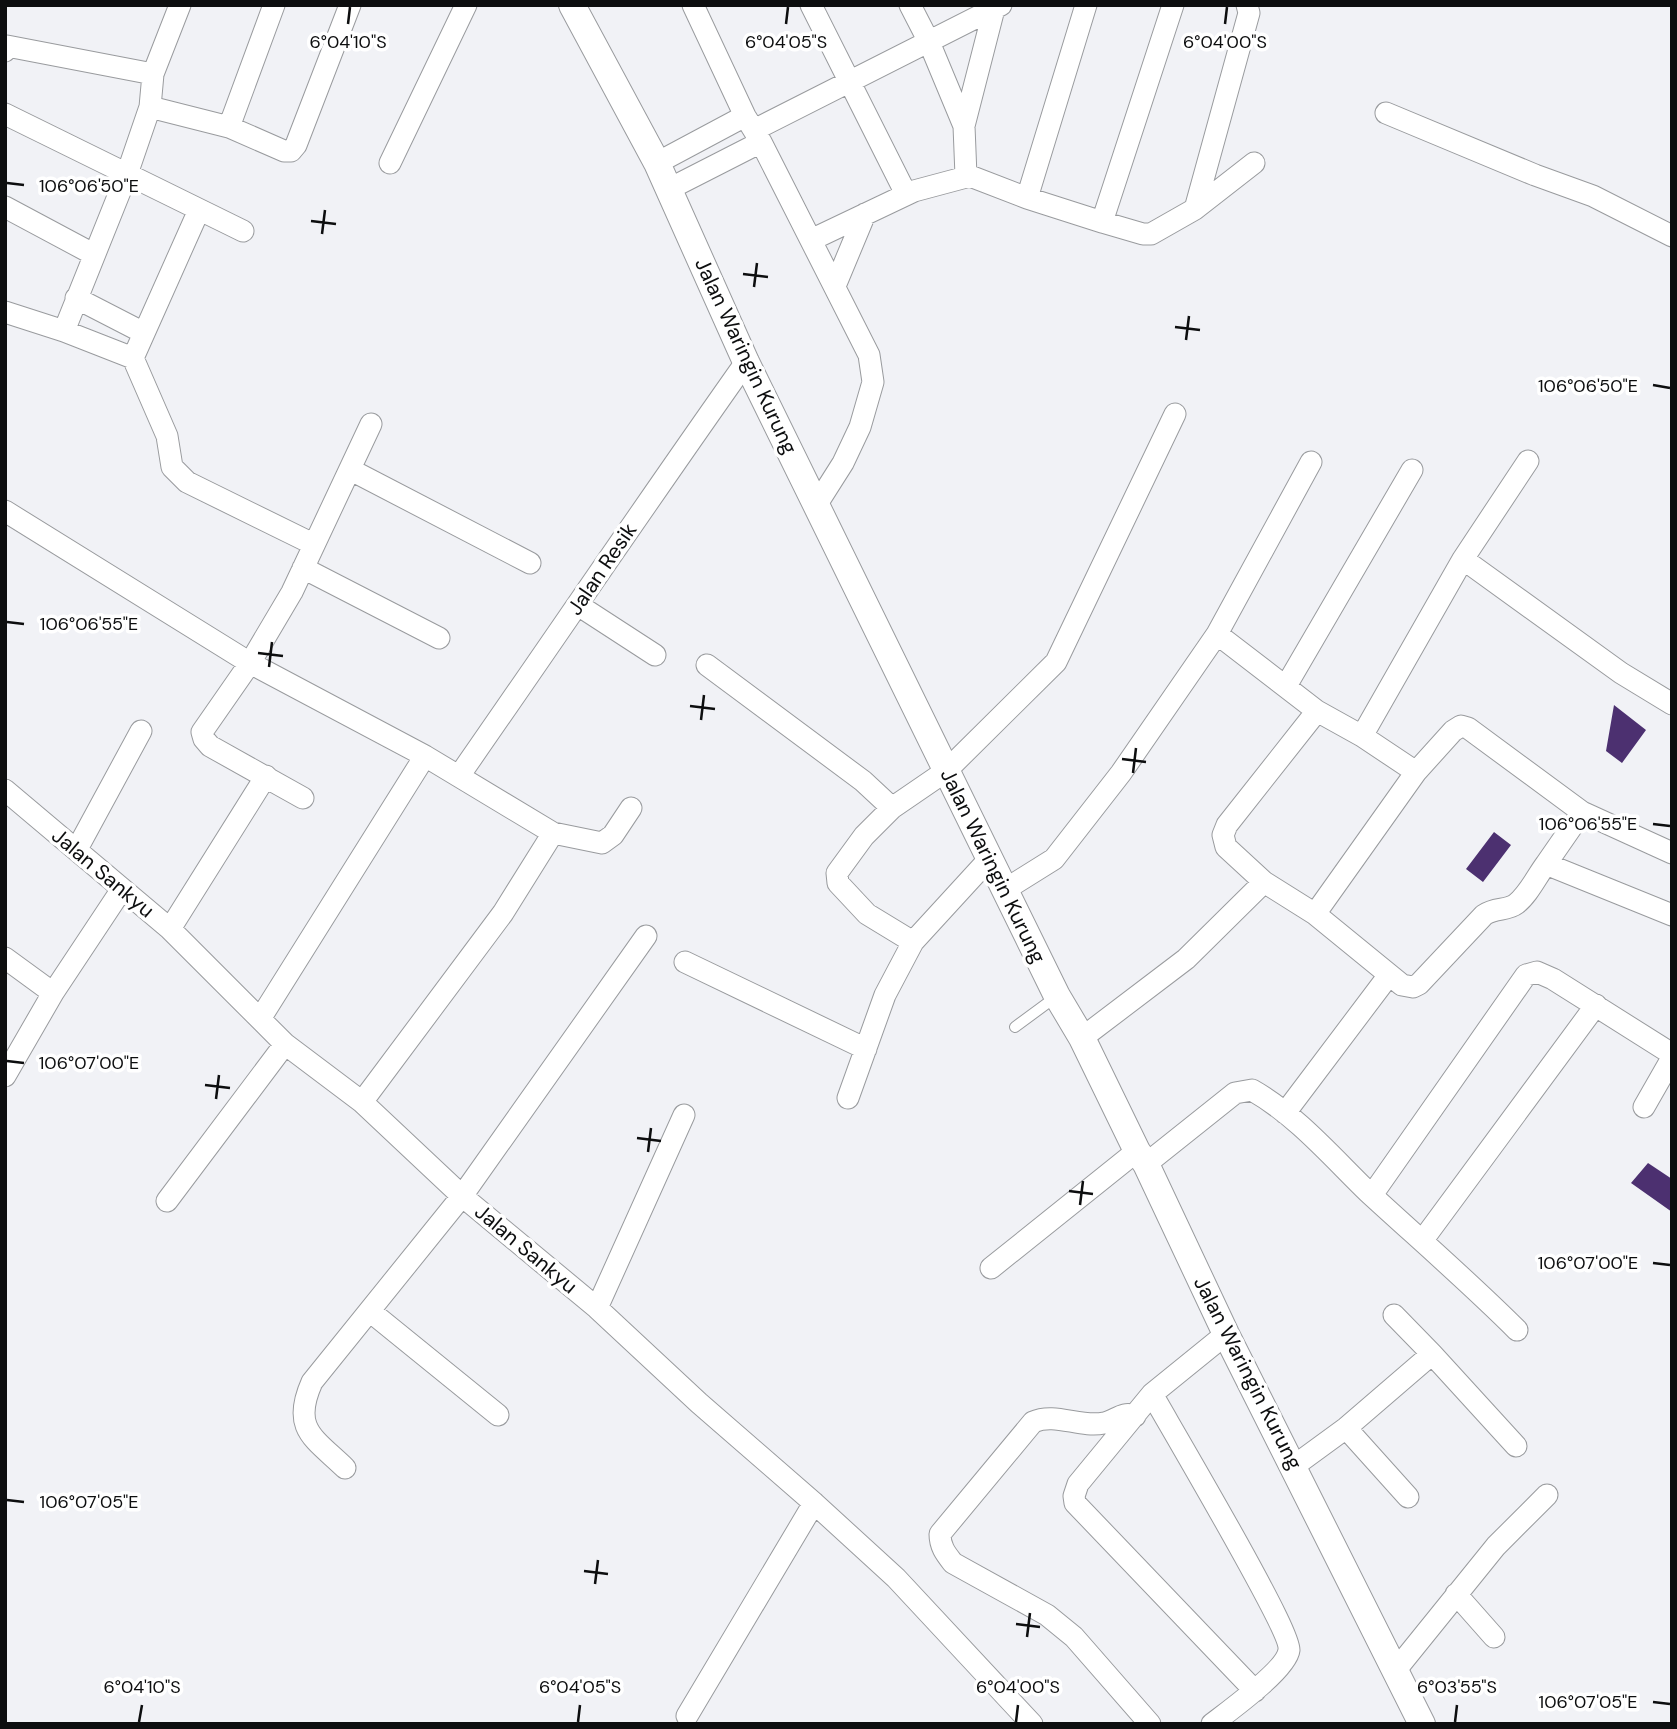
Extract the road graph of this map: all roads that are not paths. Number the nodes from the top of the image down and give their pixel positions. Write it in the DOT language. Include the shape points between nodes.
graph roads {
  1 [pos="180,5"];
  2 [pos="274,5"];
  3 [pos="350,5"];
  4 [pos="466,5"];
  5 [pos="572,5"];
  6 [pos="693,5"];
  7 [pos="811,5"];
  8 [pos="910,5"];
  9 [pos="1086,5"];
  10 [pos="1173,5"];
  11 [pos="1247,5"];
  12 [pos="997,7"];
  13 [pos="929,42"];
  14 [pos="6,47"];
  15 [pos="153,74"];
  16 [pos="850,80"];
  17 [pos="150,107"];
  18 [pos="1386,113"];
  19 [pos="5,114"];
  20 [pos="964,126"];
  21 [pos="229,127"];
  22 [pos="753,130"];
  23 [pos="390,163"];
  24 [pos="657,163"];
  25 [pos="1254,163"];
  26 [pos="127,174"];
  27 [pos="967,176"];
  28 [pos="669,189"];
  29 [pos="906,194"];
  30 [pos="1027,198"];
  31 [pos="5,206"];
  32 [pos="1195,209"];
  33 [pos="199,210"];
  34 [pos="865,214"];
  35 [pos="1102,222"];
  36 [pos="243,231"];
  37 [pos="1672,236"];
  38 [pos="811,240"];
  39 [pos="93,254"];
  40 [pos="835,286"];
  41 [pos="76,298"];
  42 [pos="6,313"];
  43 [pos="64,331"];
  44 [pos="144,333"];
  45 [pos="133,358"];
  46 [pos="746,362"];
  47 [pos="1175,414"];
  48 [pos="371,424"];
  49 [pos="1528,461"];
  50 [pos="1311,462"];
  51 [pos="351,470"];
  52 [pos="1412,470"];
  53 [pos="817,504"];
  54 [pos="5,511"];
  55 [pos="313,544"];
  56 [pos="1463,559"];
  57 [pos="530,563"];
  58 [pos="303,568"];
  59 [pos="578,605"];
  60 [pos="1217,634"];
  61 [pos="439,638"];
  62 [pos="655,655"];
  63 [pos="250,663"];
  64 [pos="706,665"];
  65 [pos="1286,686"];
  66 [pos="1672,704"];
  67 [pos="1317,711"];
  68 [pos="141,731"];
  69 [pos="1362,736"];
  70 [pos="425,756"];
  71 [pos="946,771"];
  72 [pos="1416,772"];
  73 [pos="266,776"];
  74 [pos="459,776"];
  75 [pos="5,790"];
  76 [pos="303,798"];
  77 [pos="631,808"];
  78 [pos="892,808"];
  79 [pos="1582,812"];
  80 [pos="553,833"];
  81 [pos="77,849"];
  82 [pos="1672,853"];
  83 [pos="990,858"];
  84 [pos="1546,864"];
  85 [pos="1264,882"];
  86 [pos="122,889"];
  87 [pos="1006,889"];
  88 [pos="1315,914"];
  89 [pos="1672,915"];
  90 [pos="170,929"];
  91 [pos="646,936"];
  92 [pos="913,942"];
  93 [pos="5,958"];
  94 [pos="685,962"];
  95 [pos="1390,975"];
  96 [pos="53,993"];
  97 [pos="1057,996"];
  98 [pos="1596,1005"];
  99 [pos="260,1019"];
  100 [pos="1015,1027"];
  101 [pos="1082,1038"];
  102 [pos="285,1044"];
  103 [pos="866,1049"];
  104 [pos="1672,1056"];
  105 [pos="5,1076"];
  106 [pos="848,1098"];
  107 [pos="362,1102"];
  108 [pos="1644,1107"];
  109 [pos="1285,1113"];
  110 [pos="684,1115"];
  111 [pos="1142,1158"];
  112 [pos="1372,1195"];
  113 [pos="462,1196"];
  114 [pos="167,1201"];
  115 [pos="1422,1241"];
  116 [pos="992,1268"];
  117 [pos="597,1308"];
  118 [pos="371,1311"];
  119 [pos="1394,1315"];
  120 [pos="1517,1330"];
  121 [pos="1226,1334"];
  122 [pos="1432,1354"];
  123 [pos="1152,1394"];
  124 [pos="498,1415"];
  125 [pos="1135,1416"];
  126 [pos="1346,1428"];
  127 [pos="1516,1446"];
  128 [pos="1294,1466"];
  129 [pos="345,1468"];
  130 [pos="1547,1496"];
  131 [pos="1408,1497"];
  132 [pos="814,1503"];
  133 [pos="1456,1594"];
  134 [pos="1494,1637"];
  135 [pos="1395,1671"];
  136 [pos="1255,1691"];
  137 [pos="687,1716"];
  138 [pos="1032,1724"];
  139 [pos="1150,1724"];
  140 [pos="1212,1724"];
  141 [pos="1422,1724"];
  1 -- 15 [label="street"];
  2 -- 21 [label="street"];
  3 -- 21 [label="street" via="296,145 284,151"];
  4 -- 23 [label="street"];
  5 -- 24 [label="street, Jalan Waringin Kurung"];
  6 -- 22 [label="street"];
  7 -- 16 [label="street"];
  8 -- 13 [label="street"];
  9 -- 30 [label="street"];
  10 -- 35 [label="street"];
  11 -- 32 [label="street" via="1249,13"];
  12 -- 13 [label="street"];
  12 -- 20 [label="street"];
  13 -- 16 [label="street"];
  13 -- 20 [label="street"];
  14 -- 15 [label="street"];
  15 -- 17 [label="street"];
  16 -- 22 [label="street"];
  16 -- 29 [label="street"];
  17 -- 21 [label="street"];
  17 -- 26 [label="street"];
  18 -- 37 [label="street" via="1593,196"];
  19 -- 26 [label="street"];
  20 -- 27 [label="street"];
  22 -- 24 [label="street"];
  22 -- 28 [label="street"];
  22 -- 38 [label="street"];
  24 -- 28 [label="street, Jalan Waringin Kurung"];
  25 -- 32 [label="street"];
  26 -- 33 [label="street"];
  26 -- 39 [label="street"];
  27 -- 29 [label="street"];
  27 -- 30 [label="street"];
  28 -- 46 [label="street, Jalan Waringin Kurung"];
  29 -- 34 [label="street"];
  30 -- 35 [label="street"];
  31 -- 39 [label="street"];
  32 -- 35 [label="street" via="1152,234"];
  33 -- 36 [label="street"];
  33 -- 44 [label="street"];
  34 -- 38 [label="street"];
  34 -- 40 [label="street"];
  38 -- 40 [label="street"];
  39 -- 41 [label="street"];
  40 -- 53 [label="street" via="869,355 873,382 850,449"];
  41 -- 43 [label="street"];
  41 -- 44 [label="street"];
  42 -- 43 [label="street"];
  43 -- 45 [label="street"];
  44 -- 45 [label="street"];
  45 -- 55 [label="street" via="167,436 172,467 187,482"];
  46 -- 53 [label="street, Jalan Waringin Kurung"];
  46 -- 59 [label="street, Jalan Resik"];
  47 -- 71 [label="street" via="1056,662"];
  48 -- 51 [label="street"];
  49 -- 56 [label="street"];
  50 -- 60 [label="street"];
  51 -- 55 [label="street"];
  51 -- 57 [label="street"];
  52 -- 65 [label="street"];
  53 -- 71 [label="street, Jalan Waringin Kurung"];
  54 -- 63 [label="street"];
  55 -- 58 [label="street"];
  56 -- 66 [label="street" via="1621,673"];
  56 -- 69 [label="street"];
  58 -- 61 [label="street"];
  58 -- 63 [label="street"];
  59 -- 62 [label="street"];
  59 -- 74 [label="street, Jalan Resik"];
  60 -- 65 [label="street"];
  60 -- 87 [label="street" via="1121,773 1054,859"];
  63 -- 70 [label="street"];
  63 -- 73 [label="street" via="202,736 210,746"];
  64 -- 78 [label="street" via="863,781"];
  65 -- 67 [label="street"];
  67 -- 69 [label="street"];
  67 -- 85 [label="street" via="1223,835 1226,847"];
  68 -- 81 [label="street"];
  69 -- 72 [label="street"];
  70 -- 74 [label="street"];
  70 -- 99 [label="street"];
  71 -- 78 [label="street"];
  71 -- 83 [label="street, Jalan Waringin Kurung"];
  72 -- 79 [label="street" via="1461,726"];
  72 -- 88 [label="street"];
  73 -- 76 [label="street"];
  73 -- 90 [label="street"];
  74 -- 80 [label="street"];
  75 -- 81 [label="street, Jalan Sankyu"];
  77 -- 80 [label="street" via="602,843"];
  78 -- 92 [label="street" via="837,873 838,883 867,914"];
  79 -- 82 [label="street"];
  79 -- 84 [label="street"];
  80 -- 107 [label="street" via="503,913"];
  81 -- 86 [label="street, Jalan Sankyu"];
  83 -- 87 [label="street, Jalan Waringin Kurung"];
  83 -- 92 [label="street"];
  84 -- 89 [label="street"];
  84 -- 95 [label="street" via="1516,904 1484,915 1419,984 1402,985"];
  85 -- 88 [label="street"];
  85 -- 101 [label="street" via="1186,960"];
  86 -- 90 [label="street, Jalan Sankyu"];
  86 -- 96 [label="street"];
  87 -- 97 [label="street, Jalan Waringin Kurung"];
  88 -- 95 [label="street"];
  90 -- 99 [label="street, Jalan Sankyu"];
  91 -- 113 [label="street"];
  92 -- 103 [label="street" via="885,995"];
  93 -- 96 [label="street"];
  94 -- 103 [label="street"];
  95 -- 109 [label="street"];
  96 -- 105 [label="street"];
  97 -- 100 [label="lane"];
  97 -- 101 [label="street, Jalan Waringin Kurung"];
  98 -- 104 [label="street"];
  98 -- 112 [label="street" via="1537,972 1526,975"];
  98 -- 115 [label="street"];
  99 -- 102 [label="street, Jalan Sankyu"];
  101 -- 111 [label="street, Jalan Waringin Kurung"];
  102 -- 107 [label="street, Jalan Sankyu"];
  102 -- 114 [label="street"];
  103 -- 106 [label="street"];
  104 -- 108 [label="street"];
  107 -- 113 [label="street, Jalan Sankyu"];
  109 -- 111 [label="street" via="1252,1090 1241,1090"];
  109 -- 112 [label="street"];
  110 -- 117 [label="street"];
  111 -- 116 [label="street"];
  111 -- 121 [label="street, Jalan Waringin Kurung"];
  112 -- 115 [label="street"];
  113 -- 117 [label="street, Jalan Sankyu"];
  113 -- 118 [label="street"];
  115 -- 120 [label="street"];
  117 -- 132 [label="street, Jalan Sankyu"];
  118 -- 124 [label="street"];
  118 -- 129 [label="street" via="312,1382 303,1402 302,1417 311,1435"];
  119 -- 122 [label="street"];
  121 -- 123 [label="street"];
  121 -- 128 [label="street, Jalan Waringin Kurung"];
  122 -- 126 [label="street"];
  122 -- 127 [label="street"];
  123 -- 125 [label="street"];
  123 -- 136 [label="street" via="1289,1646 1287,1657"];
  125 -- 136 [label="street" via="1078,1484 1075,1503"];
  125 -- 139 [label="street" via="1129,1413 1105,1423 1048,1418 1032,1422 940,1534 940,1541 953,1563 1047,1615 1074,1637"];
  126 -- 128 [label="street"];
  126 -- 131 [label="street"];
  128 -- 135 [label="street, Jalan Waringin Kurung"];
  130 -- 133 [label="street"];
  132 -- 137 [label="street"];
  132 -- 138 [label="street, Jalan Sankyu" via="896,1578"];
  133 -- 134 [label="street"];
  133 -- 135 [label="street"];
  135 -- 141 [label="street, Jalan Waringin Kurung"];
  136 -- 140 [label="street"];
}
